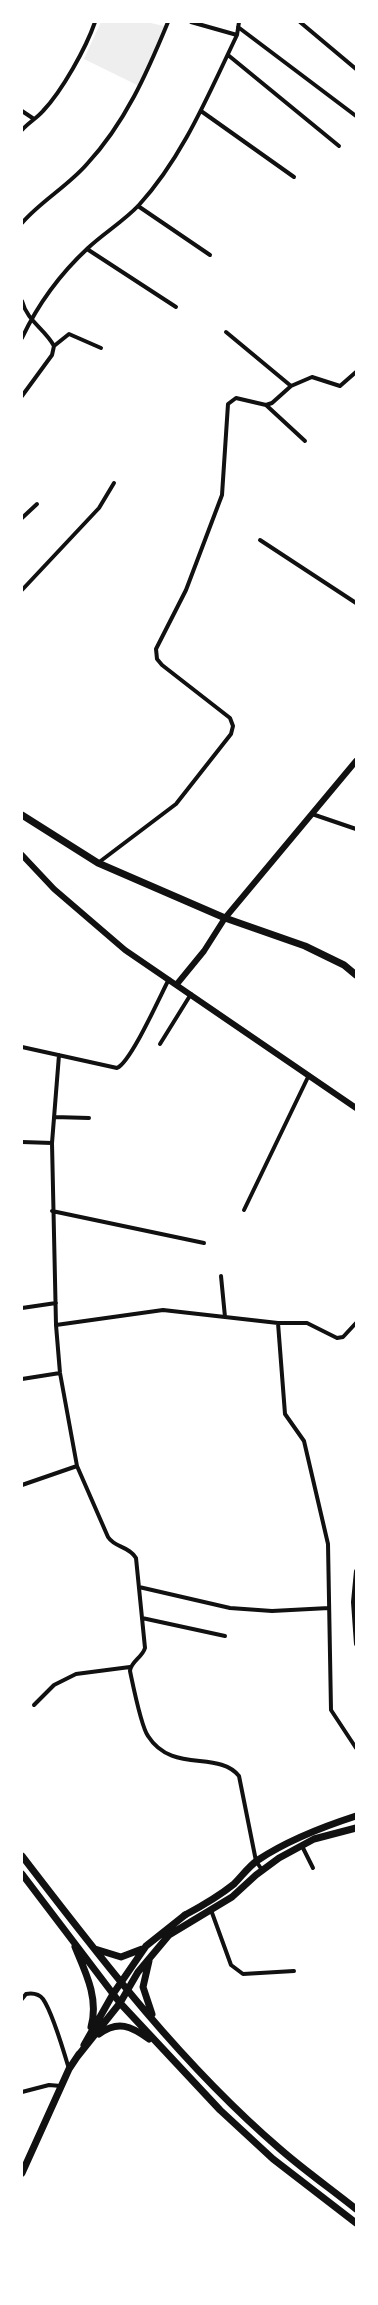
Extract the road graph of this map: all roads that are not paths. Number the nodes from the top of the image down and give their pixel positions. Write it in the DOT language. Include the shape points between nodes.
graph roads {
  1 [pos="95,22"];
  2 [pos="168,22"];
  3 [pos="191,22"];
  4 [pos="300,22"];
  5 [pos="239,24"];
  6 [pos="237,35"];
  7 [pos="228,55"];
  8 [pos="356,69"];
  9 [pos="201,110"];
  10 [pos="22,112"];
  11 [pos="356,116"];
  12 [pos="34,119"];
  13 [pos="22,130"];
  14 [pos="339,146"];
  15 [pos="294,177"];
  16 [pos="138,206"];
  17 [pos="22,223"];
  18 [pos="87,248"];
  19 [pos="210,254"];
  20 [pos="22,301"];
  21 [pos="176,307"];
  22 [pos="30,320"];
  23 [pos="226,332"];
  24 [pos="22,338"];
  25 [pos="54,346"];
  26 [pos="101,348"];
  27 [pos="356,372"];
  28 [pos="291,386"];
  29 [pos="22,396"];
  30 [pos="266,405"];
  31 [pos="305,441"];
  32 [pos="114,484"];
  33 [pos="37,504"];
  34 [pos="22,518"];
  35 [pos="260,540"];
  36 [pos="22,590"];
  37 [pos="356,603"];
  38 [pos="356,761"];
  39 [pos="312,814"];
  40 [pos="22,815"];
  41 [pos="356,829"];
  42 [pos="22,855"];
  43 [pos="98,863"];
  44 [pos="225,918"];
  45 [pos="356,975"];
  46 [pos="169,979"];
  47 [pos="177,984"];
  48 [pos="191,994"];
  49 [pos="160,1044"];
  50 [pos="22,1047"];
  51 [pos="59,1055"];
  52 [pos="309,1075"];
  53 [pos="356,1108"];
  54 [pos="54,1117"];
  55 [pos="89,1118"];
  56 [pos="22,1142"];
  57 [pos="52,1142"];
  58 [pos="244,1210"];
  59 [pos="52,1212"];
  60 [pos="204,1243"];
  61 [pos="221,1276"];
  62 [pos="56,1302"];
  63 [pos="22,1308"];
  64 [pos="225,1317"];
  65 [pos="278,1322"];
  66 [pos="356,1323"];
  67 [pos="56,1325"];
  68 [pos="60,1373"];
  69 [pos="22,1379"];
  70 [pos="77,1466"];
  71 [pos="22,1485"];
  72 [pos="356,1571"];
  73 [pos="139,1587"];
  74 [pos="329,1608"];
  75 [pos="142,1618"];
  76 [pos="225,1636"];
  77 [pos="356,1644"];
  78 [pos="130,1667"];
  79 [pos="34,1705"];
  80 [pos="356,1748"];
  81 [pos="356,1816"];
  82 [pos="356,1828"];
  83 [pos="302,1846"];
  84 [pos="22,1856"];
  85 [pos="256,1862"];
  86 [pos="313,1868"];
  87 [pos="262,1870"];
  88 [pos="22,1874"];
  89 [pos="211,1910"];
  90 [pos="70,1937"];
  91 [pos="148,1944"];
  92 [pos="92,1947"];
  93 [pos="155,1951"];
  94 [pos="294,1971"];
  95 [pos="121,1982"];
  96 [pos="128,1990"];
  97 [pos="113,1994"];
  98 [pos="22,1999"];
  99 [pos="120,2003"];
  100 [pos="155,2021"];
  101 [pos="90,2038"];
  102 [pos="160,2047"];
  103 [pos="69,2069"];
  104 [pos="61,2086"];
  105 [pos="22,2092"];
  106 [pos="22,2173"];
  107 [pos="356,2209"];
  108 [pos="356,2223"];
  1 -- 12 [label="street" via="78,60 43,111"];
  2 -- 17 [label="street" via="146,75 114,130 87,165"];
  3 -- 6 [label="street"];
  4 -- 8 [label="street"];
  5 -- 6 [label="street"];
  5 -- 11 [label="street"];
  6 -- 7 [label="street"];
  7 -- 9 [label="street"];
  7 -- 14 [label="street"];
  9 -- 15 [label="street"];
  9 -- 16 [label="street" via="162,177"];
  10 -- 12 [label="street"];
  12 -- 13 [label="street"];
  16 -- 18 [label="street"];
  16 -- 19 [label="street"];
  18 -- 21 [label="street"];
  18 -- 22 [label="street" via="44,296"];
  20 -- 22 [label="street"];
  22 -- 24 [label="street"];
  22 -- 25 [label="street"];
  23 -- 28 [label="street"];
  25 -- 26 [label="street" via="69,334"];
  25 -- 29 [label="street" via="52,354"];
  27 -- 28 [label="street" via="340,386 312,377"];
  28 -- 30 [label="street" via="272,403"];
  30 -- 31 [label="street"];
  30 -- 43 [label="street" via="236,398 228,404 222,495 186,590 156,649 162,665 230,718 233,726 230,734 176,804"];
  32 -- 36 [label="street" via="99,508"];
  33 -- 34 [label="street"];
  35 -- 37 [label="street"];
  38 -- 39 [label="street"];
  39 -- 41 [label="street"];
  39 -- 44 [label="street"];
  40 -- 43 [label="main road"];
  42 -- 46 [label="street" via="54,889 125,950"];
  43 -- 44 [label="main road"];
  44 -- 45 [label="main road" via="305,946 344,965"];
  44 -- 47 [label="street" via="204,951"];
  46 -- 47 [label="street"];
  46 -- 51 [label="street" via="136,1043 121,1066 112,1068"];
  47 -- 48 [label="street"];
  48 -- 49 [label="street"];
  48 -- 52 [label="street"];
  50 -- 51 [label="street"];
  51 -- 54 [label="street"];
  52 -- 53 [label="street"];
  52 -- 58 [label="street"];
  54 -- 55 [label="street"];
  54 -- 57 [label="street"];
  56 -- 57 [label="street"];
  57 -- 59 [label="street"];
  59 -- 60 [label="street"];
  59 -- 62 [label="street"];
  61 -- 64 [label="street"];
  62 -- 63 [label="street"];
  62 -- 67 [label="street"];
  64 -- 65 [label="street"];
  64 -- 67 [label="street" via="163,1310"];
  65 -- 66 [label="street" via="307,1323 337,1338 343,1337"];
  65 -- 74 [label="street" via="286,1414 304,1441 328,1544"];
  67 -- 68 [label="street"];
  68 -- 69 [label="street"];
  68 -- 70 [label="street"];
  70 -- 71 [label="street"];
  70 -- 73 [label="street" via="108,1537 133,1552"];
  72 -- 77 [label="street"];
  73 -- 74 [label="street" via="230,1608 272,1611"];
  73 -- 75 [label="street"];
  74 -- 80 [label="street" via="331,1710"];
  75 -- 76 [label="street"];
  75 -- 78 [label="street" via="145,1648"];
  78 -- 79 [label="street" via="76,1674 54,1686"];
  78 -- 85 [label="street" via="147,1735 160,1749 178,1759 225,1765 239,1776"];
  81 -- 85 [label="main road" via="314,1830"];
  82 -- 83 [label="main road" via="314,1839"];
  83 -- 86 [label="street"];
  83 -- 87 [label="main road"];
  84 -- 92 [label="main road"];
  85 -- 87 [label="street"];
  85 -- 91 [label="main road" via="228,1888 185,1915"];
  87 -- 89 [label="main road" via="232,1897"];
  88 -- 90 [label="main road"];
  89 -- 93 [label="main road" via="169,1935"];
  89 -- 94 [label="street" via="232,1965 243,1974"];
  90 -- 97 [label="main road"];
  90 -- 101 [label="main road" via="90,1983 93,2018"];
  91 -- 92 [label="main road" via="137,1953 121,1958"];
  91 -- 93 [label="main road"];
  91 -- 95 [label="main road"];
  92 -- 95 [label="main road"];
  93 -- 96 [label="main road"];
  93 -- 100 [label="main road" via="143,1987 146,2002"];
  95 -- 96 [label="main road"];
  95 -- 97 [label="main road"];
  96 -- 99 [label="main road"];
  96 -- 100 [label="main road"];
  97 -- 99 [label="main road"];
  97 -- 101 [label="main road"];
  98 -- 103 [label="street" via="26,1994 34,1993 42,1998"];
  99 -- 101 [label="main road"];
  99 -- 102 [label="main road"];
  100 -- 107 [label="main road" via="179,2050 280,2149"];
  101 -- 102 [label="main road" via="119,2025 141,2033"];
  101 -- 103 [label="main road"];
  102 -- 108 [label="main road" via="220,2110 273,2159"];
  103 -- 104 [label="main road"];
  104 -- 105 [label="street" via="49,2085"];
  104 -- 106 [label="main road"];
}
